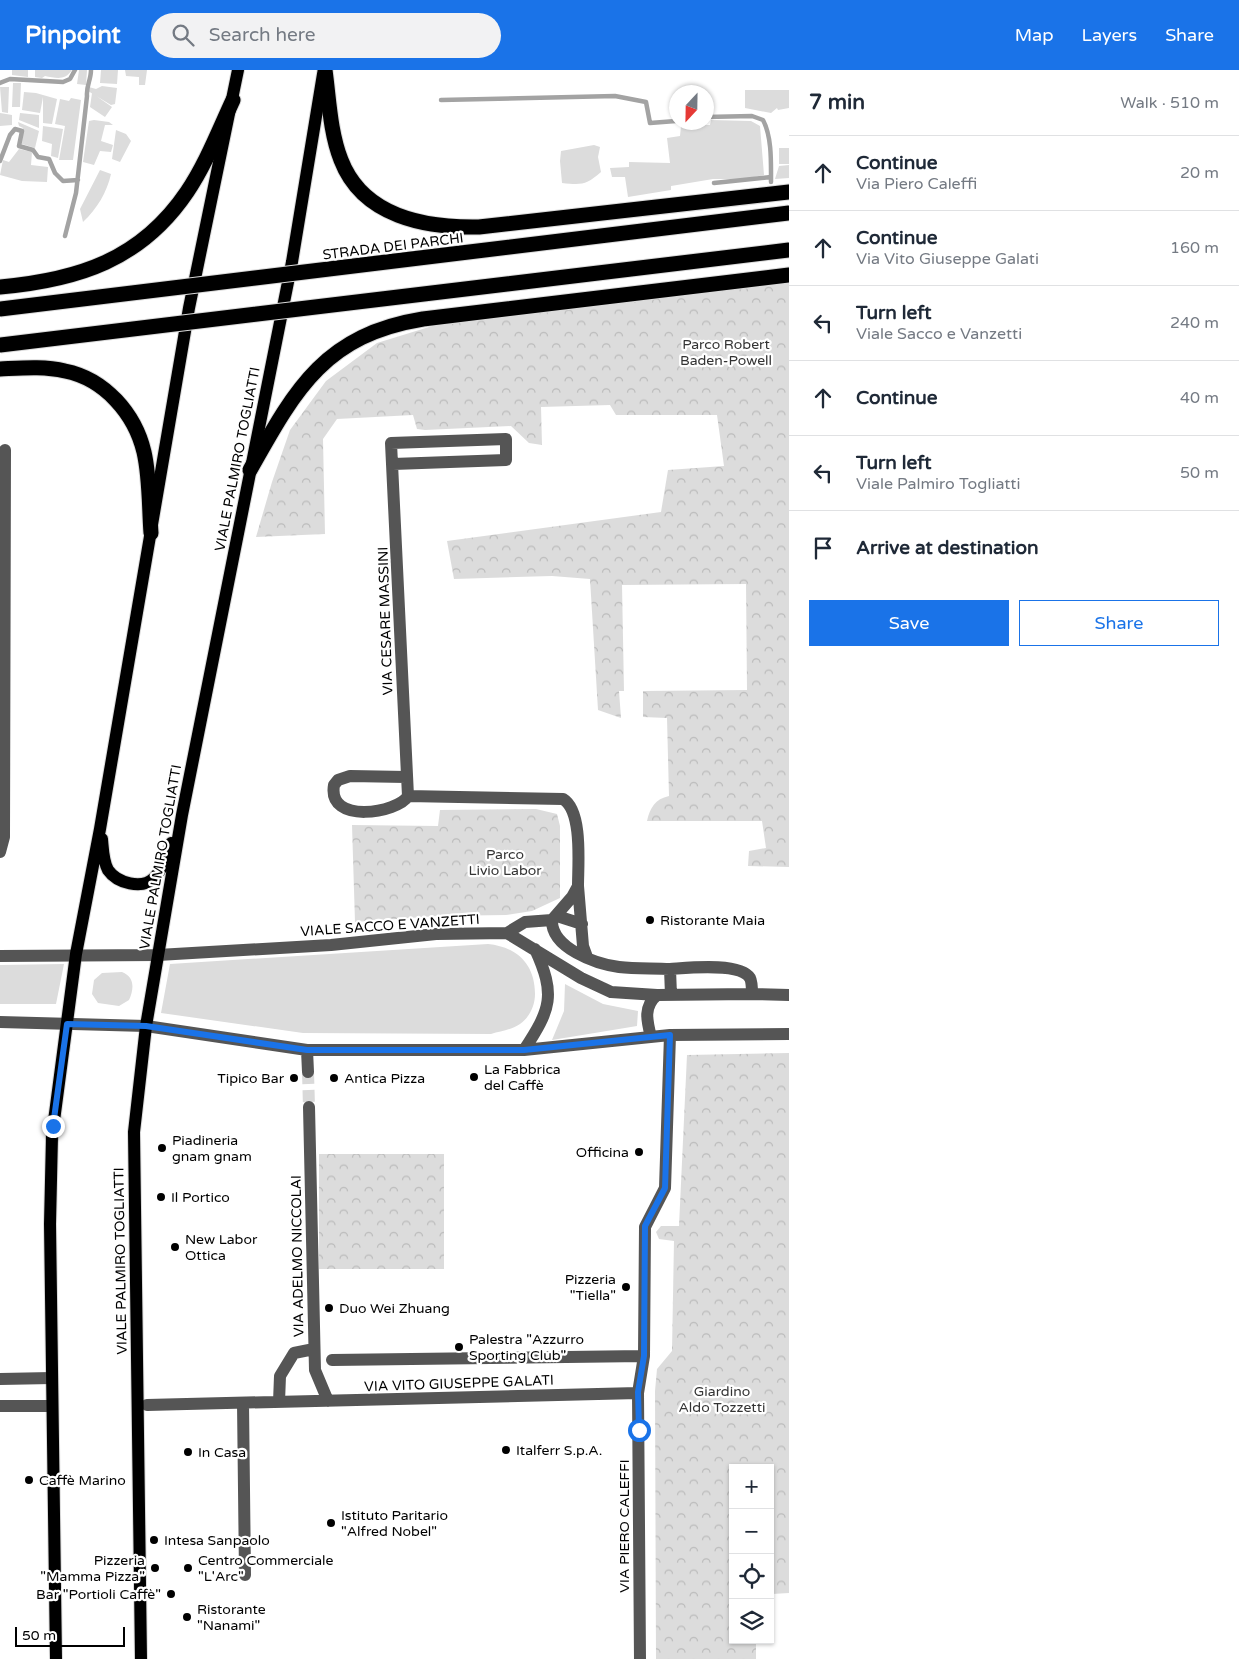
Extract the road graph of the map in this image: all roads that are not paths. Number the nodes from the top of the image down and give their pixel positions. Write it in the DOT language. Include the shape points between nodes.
graph roads {
  1 [pos="238,70"];
  2 [pos="324,70"];
  3 [pos="233,100"];
  4 [pos="789,192"];
  5 [pos="789,213"];
  6 [pos="789,250"];
  7 [pos="789,275"];
  8 [pos="0,287"];
  9 [pos="0,310"];
  10 [pos="0,345"];
  11 [pos="0,369"];
  12 [pos="5,450"];
  13 [pos="393,464"];
  14 [pos="250,470"];
  15 [pos="151,533"];
  16 [pos="3,549"];
  17 [pos="406,777"];
  18 [pos="408,796"];
  19 [pos="182,814"];
  20 [pos="100,829"];
  21 [pos="0,852"];
  22 [pos="578,886"];
  23 [pos="554,918"];
  24 [pos="582,924"];
  25 [pos="507,933"];
  26 [pos="534,949"];
  27 [pos="76,954"];
  28 [pos="158,955"];
  29 [pos="0,956"];
  30 [pos="587,957"];
  31 [pos="670,969"];
  32 [pos="752,994"];
  33 [pos="657,995"];
  34 [pos="671,995"];
  35 [pos="789,996"];
  36 [pos="0,1022"];
  37 [pos="67,1024"];
  38 [pos="146,1026"];
  39 [pos="789,1034"];
  40 [pos="670,1035"];
  41 [pos="651,1037"];
  42 [pos="307,1050"];
  43 [pos="524,1050"];
  44 [pos="308,1072"];
  45 [pos="309,1107"];
  46 [pos="314,1349"];
  47 [pos="644,1356"];
  48 [pos="332,1360"];
  49 [pos="52,1378"];
  50 [pos="0,1379"];
  51 [pos="638,1392"];
  52 [pos="279,1402"];
  53 [pos="328,1402"];
  54 [pos="243,1403"];
  55 [pos="147,1405"];
  56 [pos="0,1406"];
  57 [pos="52,1406"];
  58 [pos="245,1575"];
  59 [pos="56,1659"];
  60 [pos="142,1659"];
  61 [pos="640,1659"];
  1 -- 3 [label="main road"];
  2 -- 4 [label="highway" via="336,143 341,161 352,179 377,204 420,223 447,228 479,227"];
  2 -- 14 [label="main road, VIALE PALMIRO TOGLIATTI" via="292,262"];
  3 -- 8 [label="highway" via="187,192 141,241 114,260 79,274"];
  3 -- 15 [label="main road" via="189,308"];
  5 -- 9 [label="highway, STRADA DEI PARCHI, bridge"];
  6 -- 10 [label="highway, bridge"];
  7 -- 14 [label="highway" via="423,319 378,330 344,347 314,372 285,408"];
  11 -- 15 [label="highway" via="39,368 73,373 97,384 116,400 134,426 142,447"];
  12 -- 16 [label="street"];
  13 -- 13 [label="street, VIA CESARE MASSINI" via="391,443 506,439 506,460"];
  13 -- 17 [label="street, VIA CESARE MASSINI"];
  14 -- 19 [label="main road, VIALE PALMIRO TOGLIATTI"];
  15 -- 20 [label="main road"];
  16 -- 21 [label="street" via="4,838"];
  17 -- 18 [label="street, VIA CESARE MASSINI"];
  17 -- 18 [label="street" via="344,777 338,780 333,792 341,808 359,812 395,807"];
  18 -- 22 [label="street" via="563,799 572,806 576,821"];
  19 -- 20 [label="main road" via="162,866 150,881 142,884 119,879 109,870"];
  19 -- 28 [label="main road, VIALE PALMIRO TOGLIATTI"];
  20 -- 27 [label="main road"];
  22 -- 23 [label="street"];
  22 -- 24 [label="street"];
  23 -- 24 [label="street"];
  23 -- 25 [label="street" via="525,922"];
  23 -- 30 [label="street" via="553,930 559,940"];
  24 -- 30 [label="street"];
  25 -- 26 [label="street"];
  25 -- 28 [label="street, VIALE SACCO E VANZETTI" via="436,934 331,945"];
  26 -- 33 [label="street" via="568,971 607,990"];
  26 -- 43 [label="street" via="548,982 548,1006"];
  27 -- 28 [label="street, VIALE SACCO E VANZETTI"];
  27 -- 29 [label="street, VIALE SACCO E VANZETTI"];
  27 -- 37 [label="main road"];
  28 -- 38 [label="main road, VIALE PALMIRO TOGLIATTI"];
  30 -- 31 [label="street" via="618,967"];
  31 -- 32 [label="street" via="730,968 750,979"];
  31 -- 34 [label="street"];
  32 -- 34 [label="street"];
  32 -- 35 [label="street"];
  33 -- 34 [label="street"];
  33 -- 41 [label="street" via="647,1010"];
  36 -- 37 [label="street"];
  37 -- 38 [label="street"];
  37 -- 49 [label="main road" via="50,1151"];
  38 -- 42 [label="street"];
  38 -- 60 [label="main road, VIALE PALMIRO TOGLIATTI" via="134,1132"];
  39 -- 40 [label="street"];
  40 -- 41 [label="street"];
  40 -- 47 [label="street" via="665,1188 645,1226"];
  41 -- 43 [label="street"];
  42 -- 43 [label="street"];
  42 -- 44 [label="street"];
  45 -- 46 [label="street, VIA ADELMO NICCOLAI"];
  46 -- 52 [label="street" via="294,1353 280,1376"];
  46 -- 53 [label="street, VIA ADELMO NICCOLAI" via="314,1370"];
  47 -- 48 [label="street, VIA VITO GIUSEPPE GALATI"];
  47 -- 51 [label="street"];
  49 -- 50 [label="street"];
  49 -- 57 [label="main road"];
  51 -- 53 [label="street, VIA VITO GIUSEPPE GALATI"];
  51 -- 61 [label="street, VIA PIERO CALEFFI"];
  52 -- 53 [label="street, VIA VITO GIUSEPPE GALATI"];
  52 -- 54 [label="street, VIA VITO GIUSEPPE GALATI"];
  54 -- 55 [label="street, VIA VITO GIUSEPPE GALATI"];
  54 -- 58 [label="street"];
  56 -- 57 [label="street"];
  57 -- 59 [label="main road"];
}
